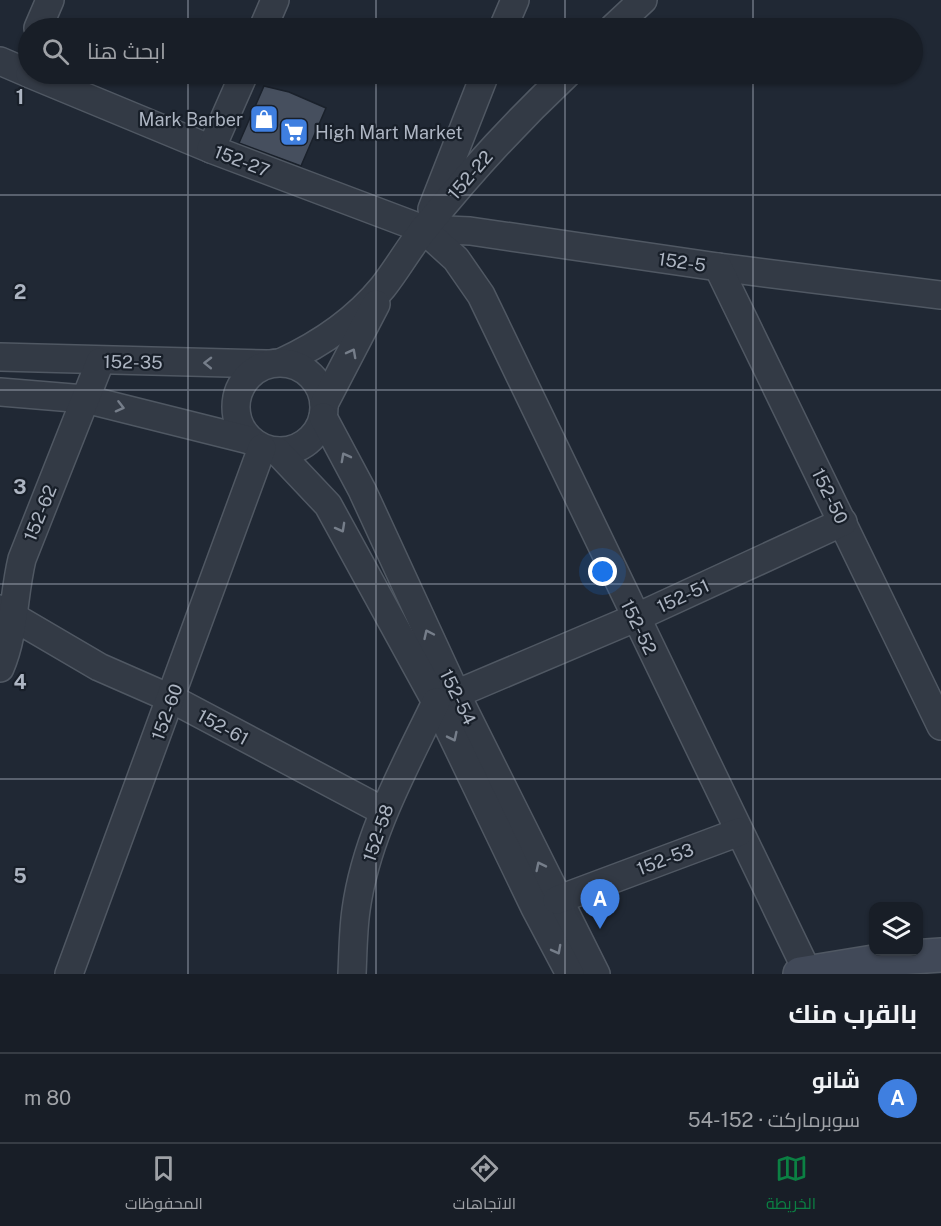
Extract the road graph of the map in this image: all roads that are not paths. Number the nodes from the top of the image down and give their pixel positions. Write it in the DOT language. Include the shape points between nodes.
graph roads {
  1 [pos="50,0"];
  2 [pos="275,0"];
  3 [pos="515,0"];
  4 [pos="643,0"];
  5 [pos="42,18"];
  6 [pos="267,18"];
  7 [pos="507,18"];
  8 [pos="624,18"];
  9 [pos="63,84"];
  10 [pos="240,84"];
  11 [pos="481,84"];
  12 [pos="556,84"];
  13 [pos="212,149"];
  14 [pos="423,229"];
  15 [pos="718,267"];
  16 [pos="384,286"];
  17 [pos="941,294"];
  18 [pos="0,357"];
  19 [pos="100,362"];
  20 [pos="274,363"];
  21 [pos="0,392"];
  22 [pos="85,399"];
  23 [pos="323,411"];
  24 [pos="263,446"];
  25 [pos="843,522"];
  26 [pos="6,613"];
  27 [pos="635,618"];
  28 [pos="0,668"];
  29 [pos="446,698"];
  30 [pos="172,699"];
  31 [pos="941,726"];
  32 [pos="383,811"];
  33 [pos="739,832"];
  34 [pos="557,900"];
  35 [pos="941,955"];
  36 [pos="804,973"];
  37 [pos="69,974"];
  38 [pos="352,974"];
  39 [pos="570,974"];
  40 [pos="596,974"];
  1 -- 5 [label="street"];
  2 -- 6 [label="street"];
  3 -- 7 [label="street"];
  4 -- 8 [label="street"];
  9 -- 13 [label="street, 152-27"];
  10 -- 13 [label="street"];
  11 -- 14 [label="street"];
  12 -- 14 [label="street, 152-22" via="511,127"];
  13 -- 14 [label="street, 152-27"];
  14 -- 15 [label="street, 152-5" via="470,231"];
  14 -- 16 [label="street, 152-22"];
  14 -- 27 [label="street, 152-52" via="456,259 481,295"];
  15 -- 17 [label="street, 152-5"];
  15 -- 25 [label="street, 152-50"];
  16 -- 20 [label="street" via="338,331 311,349"];
  23 -- 16 [label="street, one-way"];
  18 -- 19 [label="street, 152-35"];
  20 -- 19 [label="street, 152-35, one-way"];
  19 -- 22 [label="street, 152-62"];
  20 -- 23 [label="street" via="298,366 311,375 321,389"];
  20 -- 24 [label="street" via="253,371 236,397 240,427"];
  21 -- 22 [label="street"];
  22 -- 24 [label="street, one-way"];
  22 -- 26 [label="street, 152-62" via="22,559"];
  23 -- 24 [label="street" via="317,431 306,442 293,449"];
  29 -- 23 [label="street, 152-54, one-way" via="362,490"];
  24 -- 29 [label="street, 152-54, one-way" via="328,505"];
  24 -- 30 [label="street, 152-60"];
  25 -- 27 [label="street, 152-51"];
  25 -- 31 [label="street, 152-50"];
  26 -- 28 [label="street, 152-62" via="12,634"];
  26 -- 30 [label="street, 152-61" via="99,667"];
  27 -- 29 [label="street, 152-51"];
  27 -- 33 [label="street, 152-52"];
  29 -- 32 [label="street, 152-58"];
  34 -- 29 [label="street, 152-54, one-way"];
  29 -- 39 [label="street, 152-54, one-way" via="535,908"];
  30 -- 32 [label="street, 152-61"];
  30 -- 37 [label="street, 152-60"];
  32 -- 38 [label="street, 152-58" via="356,909"];
  33 -- 34 [label="street, 152-53"];
  33 -- 36 [label="street, 152-52"];
  34 -- 40 [label="street, 152-54"];
  35 -- 36 [label="main road"];
}
